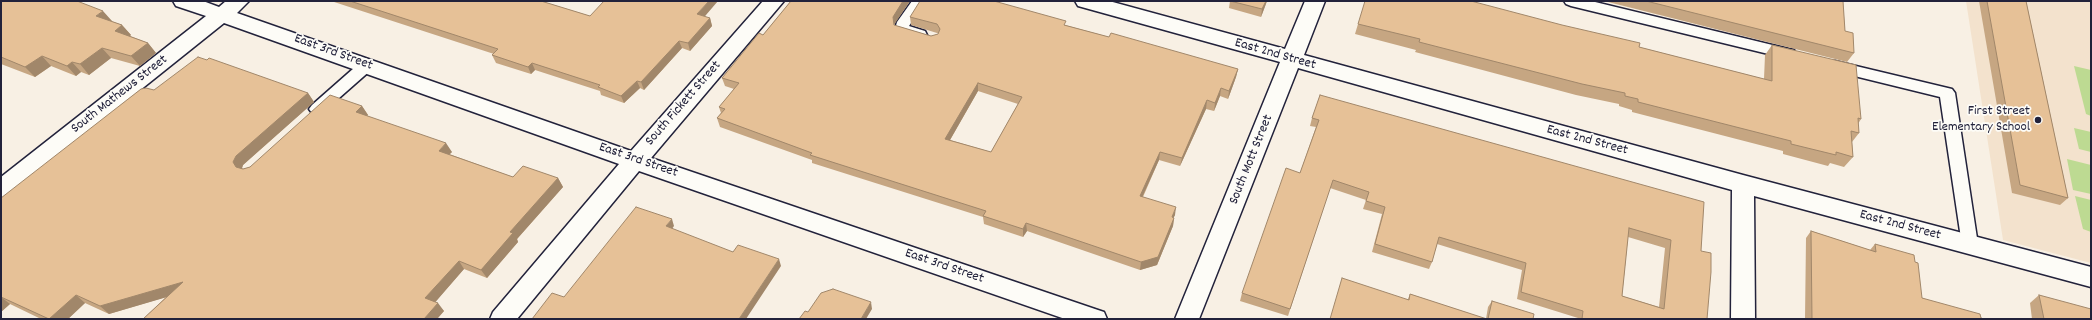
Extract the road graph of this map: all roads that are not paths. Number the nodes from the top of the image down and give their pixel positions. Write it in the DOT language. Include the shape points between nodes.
graph roads {
  1 [pos="183,1"];
  2 [pos="774,1"];
  3 [pos="919,1"];
  4 [pos="1085,1"];
  5 [pos="1315,1"];
  6 [pos="1571,1"];
  7 [pos="231,8"];
  8 [pos="932,38"];
  9 [pos="1801,57"];
  10 [pos="1293,60"];
  11 [pos="1824,63"];
  12 [pos="366,65"];
  13 [pos="306,120"];
  14 [pos="635,160"];
  15 [pos="1743,184"];
  16 [pos="1,189"];
  17 [pos="1970,245"];
  18 [pos="2091,277"];
  19 [pos="506,318"];
  20 [pos="1095,319"];
  21 [pos="1187,319"];
  22 [pos="1743,319"];
  1 -- 7 [label="street, East 3rd Street"];
  2 -- 14 [label="street, South Fickett Street"];
  3 -- 8 [label="lane" via="902,29"];
  4 -- 10 [label="street, East 2nd Street"];
  5 -- 10 [label="street, South Mott Street"];
  6 -- 9 [label="lane"];
  7 -- 12 [label="street, East 3rd Street"];
  7 -- 16 [label="street, South Mathews Street"];
  10 -- 15 [label="street, East 2nd Street"];
  10 -- 21 [label="street, South Mott Street"];
  11 -- 17 [label="lane" via="1947,93"];
  12 -- 13 [label="lane"];
  12 -- 14 [label="street, East 3rd Street"];
  14 -- 19 [label="street, South Fickett Street"];
  14 -- 20 [label="street, East 3rd Street"];
  15 -- 17 [label="street, East 2nd Street"];
  15 -- 22 [label="street"];
  17 -- 18 [label="street, East 2nd Street"];
}
